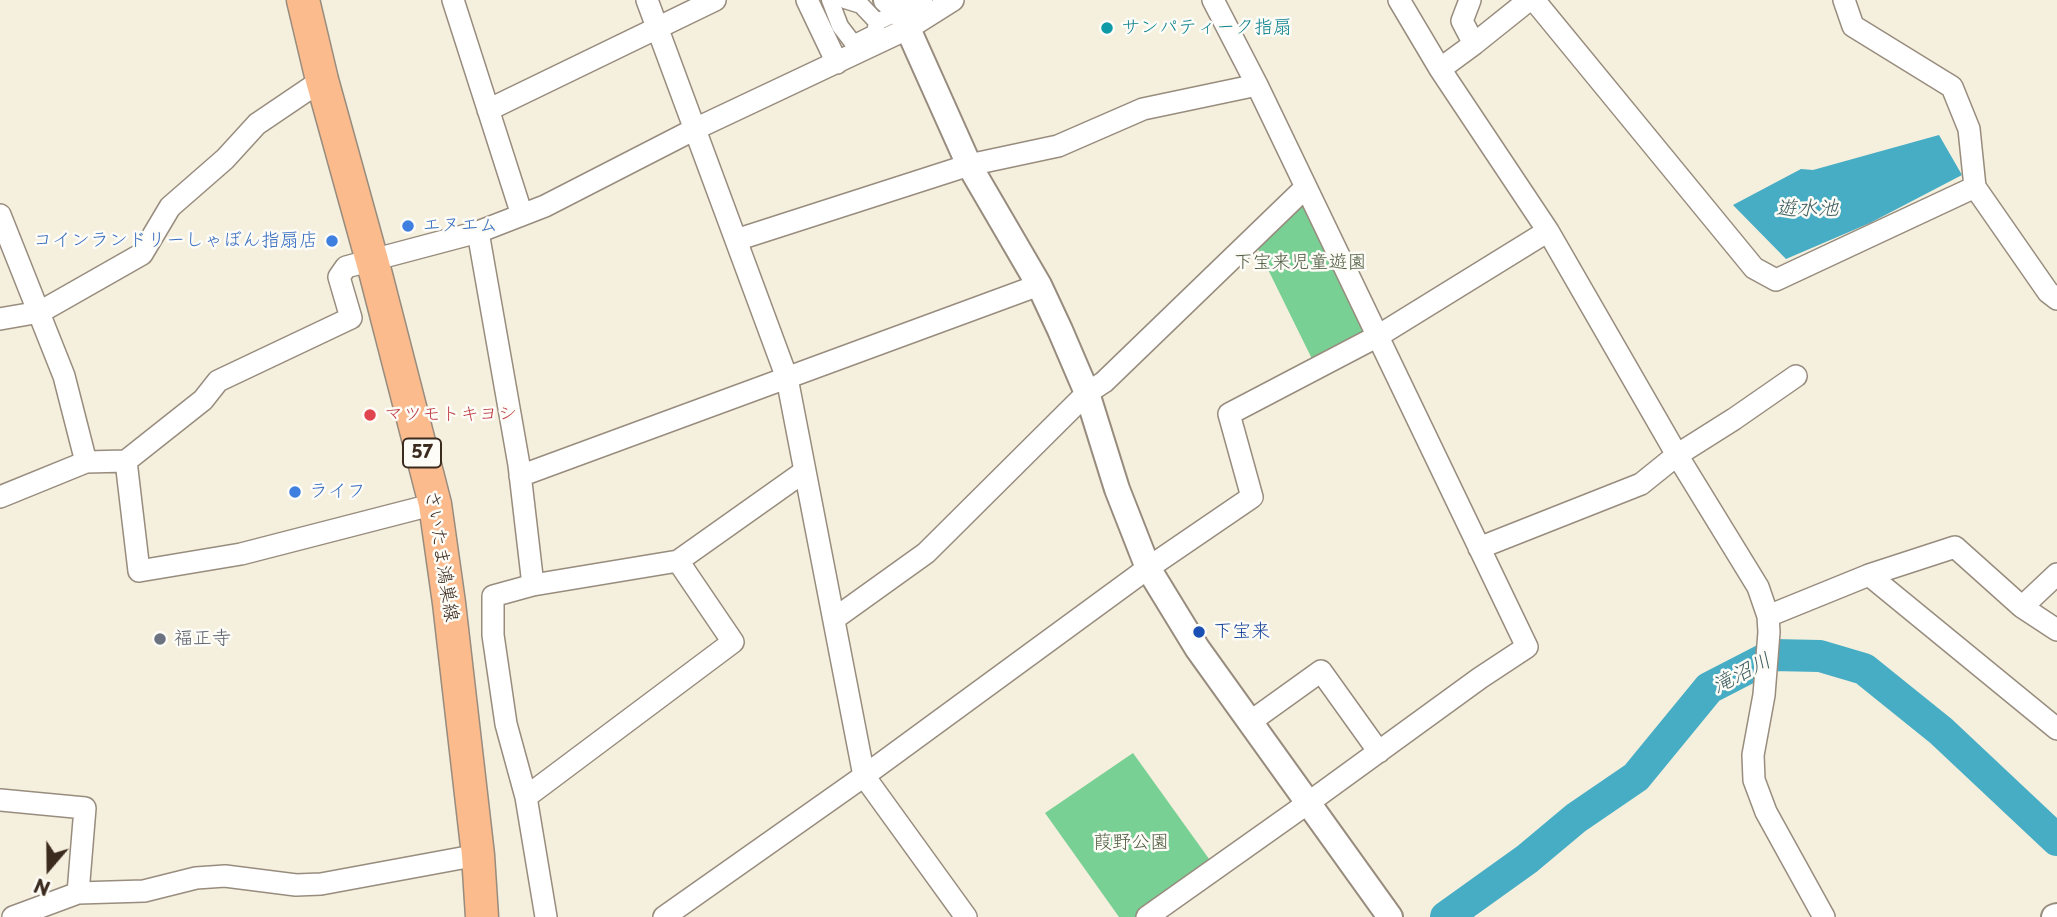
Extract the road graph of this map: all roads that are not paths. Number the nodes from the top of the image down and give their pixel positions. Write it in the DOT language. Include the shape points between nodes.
graph roads {
  1 [pos="303,0"];
  2 [pos="453,0"];
  3 [pos="647,0"];
  4 [pos="715,0"];
  5 [pos="807,0"];
  6 [pos="830,0"];
  7 [pos="845,0"];
  8 [pos="924,0"];
  9 [pos="953,0"];
  10 [pos="1213,0"];
  11 [pos="1399,0"];
  12 [pos="1470,0"];
  13 [pos="1532,0"];
  14 [pos="1844,0"];
  15 [pos="895,12"];
  16 [pos="657,27"];
  17 [pos="853,43"];
  18 [pos="1474,44"];
  19 [pos="835,59"];
  20 [pos="1440,69"];
  21 [pos="321,79"];
  22 [pos="1257,85"];
  23 [pos="488,110"];
  24 [pos="695,129"];
  25 [pos="969,165"];
  26 [pos="1306,187"];
  27 [pos="1975,187"];
  28 [pos="0,215"];
  29 [pos="522,215"];
  30 [pos="1548,231"];
  31 [pos="478,232"];
  32 [pos="736,240"];
  33 [pos="372,261"];
  34 [pos="1039,285"];
  35 [pos="2057,299"];
  36 [pos="40,312"];
  37 [pos="0,319"];
  38 [pos="1378,336"];
  39 [pos="1796,376"];
  40 [pos="786,378"];
  41 [pos="1087,393"];
  42 [pos="1677,456"];
  43 [pos="126,461"];
  44 [pos="86,462"];
  45 [pos="805,471"];
  46 [pos="520,477"];
  47 [pos="0,497"];
  48 [pos="435,504"];
  49 [pos="1479,548"];
  50 [pos="678,561"];
  51 [pos="1148,568"];
  52 [pos="2057,574"];
  53 [pos="1869,575"];
  54 [pos="533,585"];
  55 [pos="2022,607"];
  56 [pos="834,619"];
  57 [pos="1769,624"];
  58 [pos="2057,630"];
  59 [pos="1250,722"];
  60 [pos="2057,729"];
  61 [pos="1379,752"];
  62 [pos="864,776"];
  63 [pos="526,797"];
  64 [pos="0,800"];
  65 [pos="1308,803"];
  66 [pos="478,855"];
  67 [pos="78,893"];
  68 [pos="13,917"];
  69 [pos="482,917"];
  70 [pos="546,917"];
  71 [pos="664,917"];
  72 [pos="966,917"];
  73 [pos="1147,917"];
  74 [pos="1390,917"];
  75 [pos="1824,917"];
  1 -- 21 [label="main road, さいたま鴻巣線 / 57"];
  2 -- 23 [label="street"];
  3 -- 16 [label="street"];
  4 -- 16 [label="street"];
  5 -- 19 [label="street"];
  6 -- 17 [label="street"];
  7 -- 15 [label="street"];
  8 -- 15 [label="street"];
  9 -- 15 [label="street"];
  10 -- 22 [label="street"];
  11 -- 20 [label="street"];
  12 -- 18 [label="street" via="1462,21"];
  13 -- 18 [label="street"];
  13 -- 27 [label="street" via="1754,268 1776,281"];
  14 -- 27 [label="street" via="1853,26 1952,87 1969,129"];
  15 -- 17 [label="street" via="874,33"];
  15 -- 19 [label="street"];
  15 -- 25 [label="street"];
  16 -- 23 [label="street"];
  16 -- 24 [label="street"];
  17 -- 19 [label="street"];
  18 -- 20 [label="street"];
  19 -- 24 [label="street"];
  20 -- 30 [label="street"];
  21 -- 33 [label="main road, さいたま鴻巣線 / 57"];
  21 -- 36 [label="street" via="257,124 170,207 142,254"];
  22 -- 25 [label="street" via="1143,109 1058,146"];
  22 -- 26 [label="street"];
  23 -- 29 [label="street"];
  24 -- 29 [label="street"];
  24 -- 32 [label="street"];
  25 -- 32 [label="street"];
  25 -- 34 [label="street"];
  26 -- 38 [label="street"];
  26 -- 41 [label="street" via="1104,382"];
  27 -- 35 [label="street"];
  28 -- 36 [label="street"];
  29 -- 31 [label="street"];
  30 -- 38 [label="street"];
  30 -- 42 [label="street"];
  31 -- 33 [label="street"];
  31 -- 46 [label="street"];
  32 -- 40 [label="street"];
  33 -- 43 [label="street" via="346,267 340,277 351,318 218,381 204,400"];
  33 -- 48 [label="main road, さいたま鴻巣線 / 57"];
  34 -- 40 [label="street"];
  34 -- 41 [label="street"];
  36 -- 37 [label="street"];
  36 -- 44 [label="street" via="64,376"];
  38 -- 49 [label="street"];
  38 -- 51 [label="street" via="1229,414 1252,497"];
  39 -- 42 [label="street"];
  40 -- 45 [label="street"];
  40 -- 46 [label="street"];
  41 -- 51 [label="street"];
  41 -- 56 [label="street" via="926,553"];
  42 -- 49 [label="street" via="1641,484"];
  42 -- 57 [label="street" via="1758,587"];
  43 -- 44 [label="street"];
  43 -- 48 [label="street" via="139,571 240,554"];
  44 -- 47 [label="street"];
  45 -- 50 [label="street"];
  45 -- 56 [label="street"];
  46 -- 54 [label="street"];
  48 -- 66 [label="main road, さいたま鴻巣線 / 57"];
  49 -- 61 [label="street" via="1527,647"];
  50 -- 54 [label="street"];
  50 -- 63 [label="street" via="733,642"];
  51 -- 59 [label="street"];
  51 -- 62 [label="street"];
  52 -- 55 [label="street"];
  53 -- 55 [label="street" via="1955,547"];
  53 -- 57 [label="street"];
  53 -- 60 [label="street"];
  54 -- 63 [label="street" via="493,596 493,635 506,724"];
  55 -- 58 [label="street"];
  56 -- 62 [label="street"];
  57 -- 75 [label="street" via="1754,780 1766,812"];
  59 -- 61 [label="street" via="1321,671"];
  59 -- 65 [label="street"];
  61 -- 65 [label="street"];
  62 -- 71 [label="street"];
  62 -- 72 [label="street"];
  63 -- 70 [label="street"];
  64 -- 67 [label="street" via="85,808"];
  65 -- 73 [label="street"];
  65 -- 74 [label="street"];
  66 -- 67 [label="street" via="321,884 225,876 144,891"];
  66 -- 69 [label="main road, さいたま鴻巣線 / 57"];
  67 -- 68 [label="street"];
}
